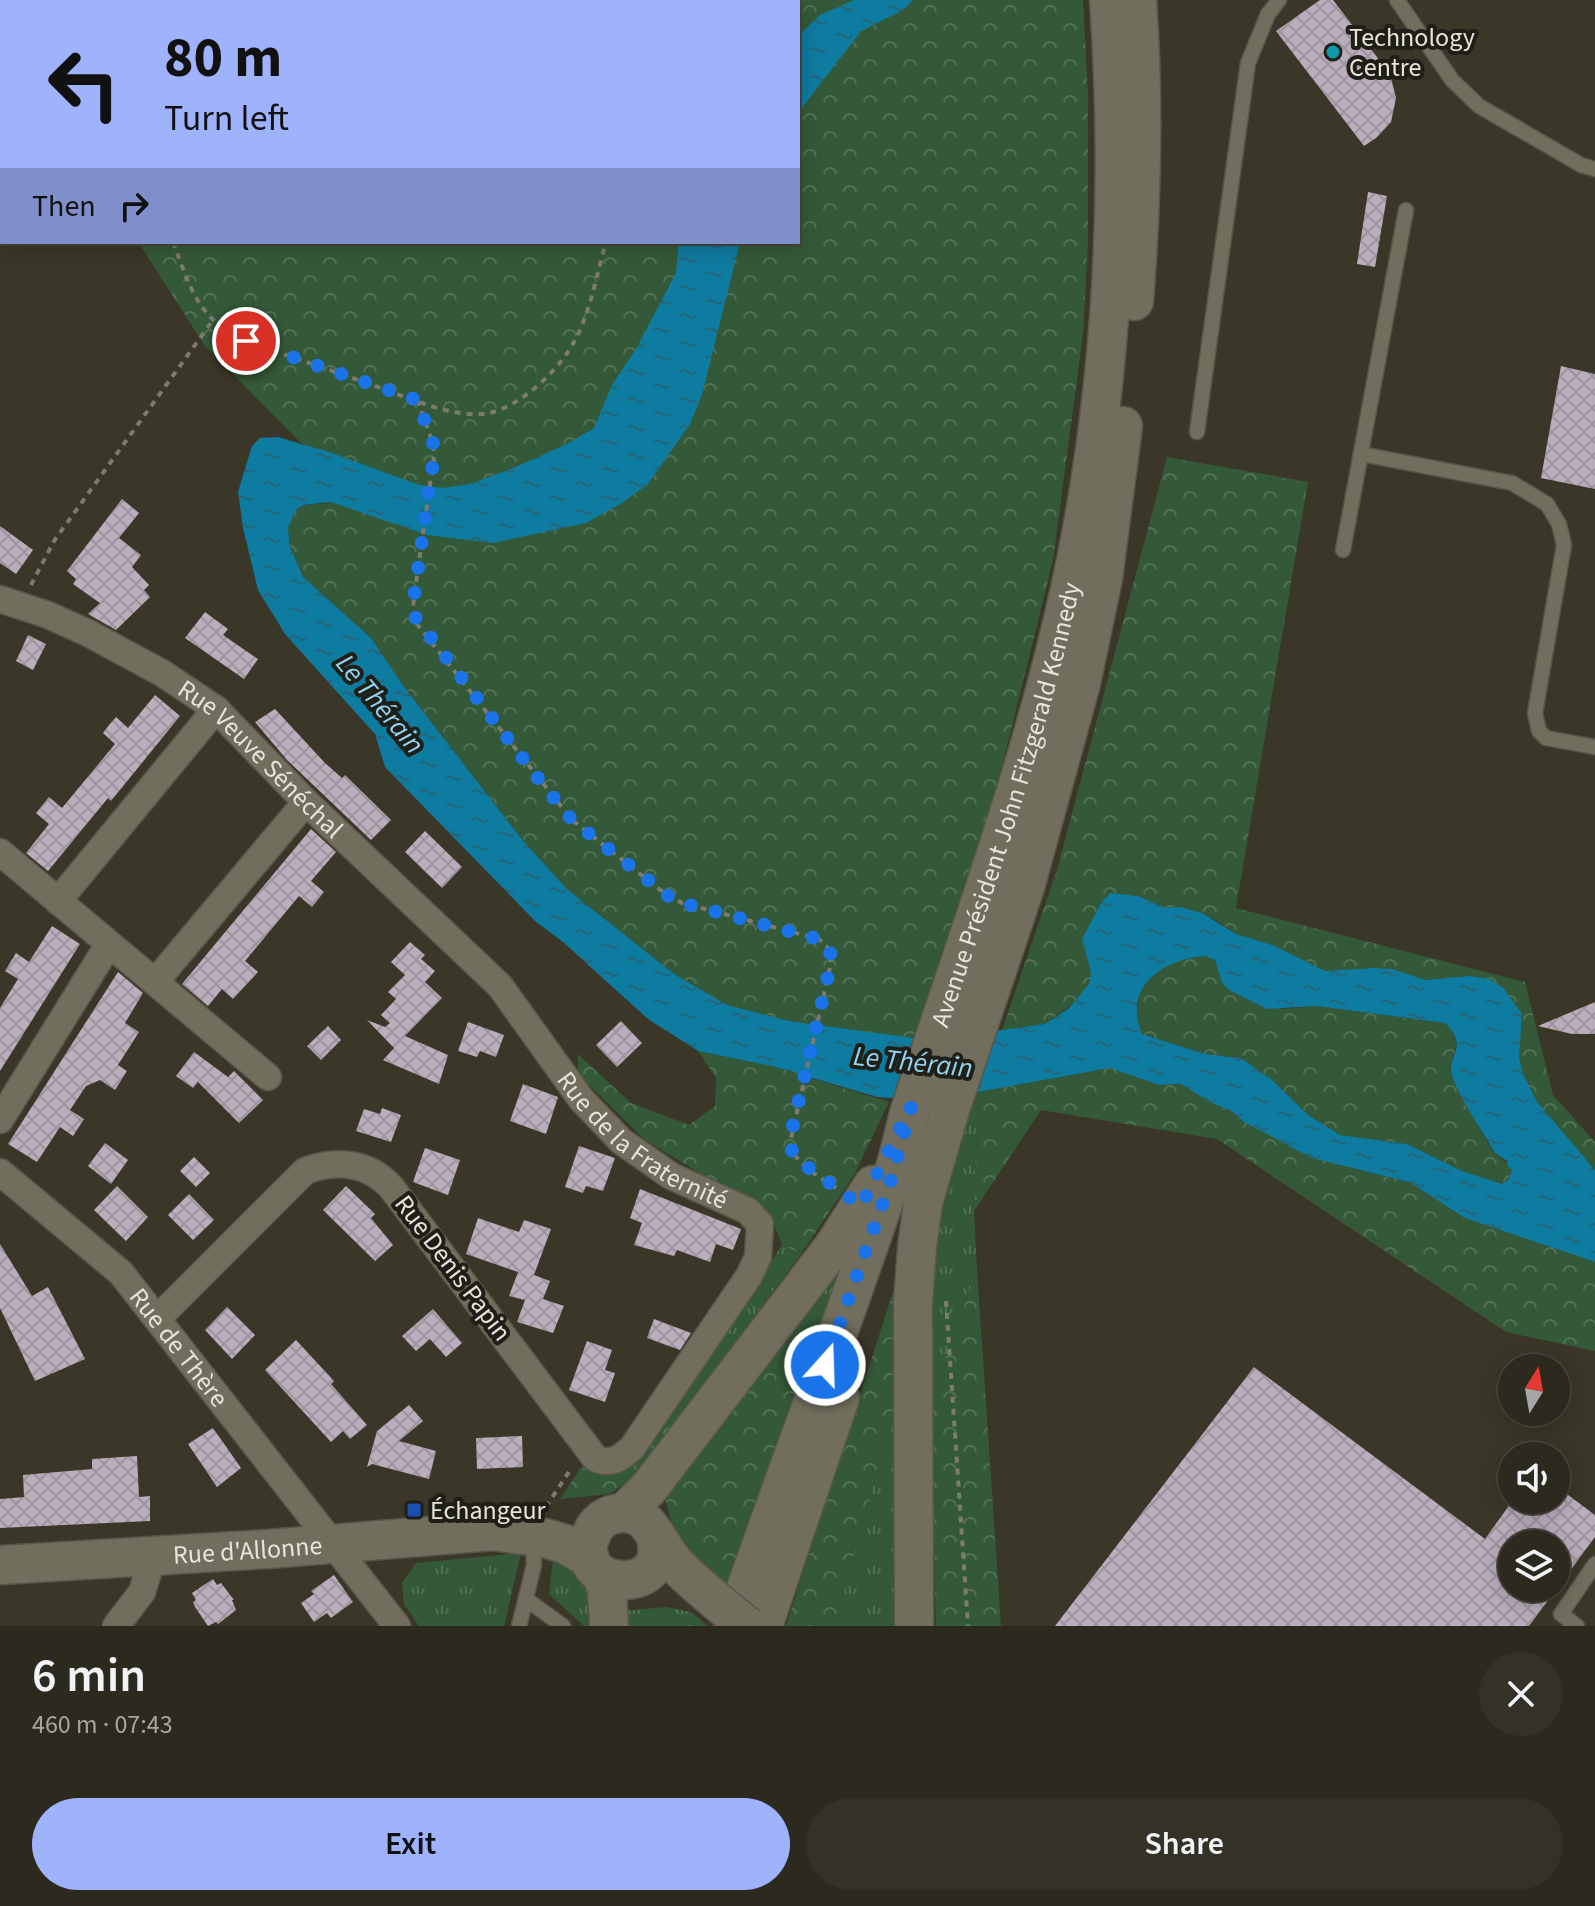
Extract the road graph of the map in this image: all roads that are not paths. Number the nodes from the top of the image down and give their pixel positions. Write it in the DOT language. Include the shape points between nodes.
graph roads {
  1 [pos="1279,0"];
  2 [pos="1397,0"];
  3 [pos="1133,3"];
  4 [pos="1595,169"];
  5 [pos="1406,210"];
  6 [pos="1197,432"];
  7 [pos="1361,454"];
  8 [pos="1343,550"];
  9 [pos="11,602"];
  10 [pos="216,709"];
  11 [pos="1595,747"];
  12 [pos="306,802"];
  13 [pos="0,852"];
  14 [pos="58,901"];
  15 [pos="109,944"];
  16 [pos="486,971"];
  17 [pos="155,982"];
  18 [pos="958,1031"];
  19 [pos="268,1077"];
  20 [pos="931,1111"];
  21 [pos="0,1120"];
  22 [pos="0,1172"];
  23 [pos="157,1319"];
  24 [pos="586,1445"];
  25 [pos="619,1513"];
  26 [pos="535,1528"];
  27 [pos="655,1534"];
  28 [pos="333,1545"];
  29 [pos="153,1557"];
  30 [pos="1595,1564"];
  31 [pos="0,1565"];
  32 [pos="610,1571"];
  33 [pos="526,1599"];
  34 [pos="722,1615"];
  35 [pos="116,1626"];
  36 [pos="397,1626"];
  37 [pos="519,1626"];
  38 [pos="563,1626"];
  39 [pos="609,1626"];
  40 [pos="747,1626"];
  41 [pos="763,1626"];
  42 [pos="914,1626"];
  43 [pos="1577,1626"];
  1 -- 6 [label="lane" via="1248,63"];
  2 -- 4 [label="lane" via="1452,80 1479,106"];
  3 -- 18 [label="main road, Avenue Président John Fitzgerald Kennedy" via="1114,108 1105,356 1084,516 1058,642"];
  3 -- 18 [label="main road, Avenue Président John Fitzgerald Kennedy" via="1142,198 1124,420 1097,610 1056,771"];
  5 -- 7 [label="lane"];
  7 -- 8 [label="lane"];
  7 -- 11 [label="lane" via="1512,483 1547,504 1564,545 1535,713 1546,738"];
  9 -- 10 [label="street, Rue Veuve Sénéchal" via="126,653"];
  10 -- 12 [label="street, Rue Veuve Sénéchal"];
  10 -- 14 [label="street"];
  12 -- 16 [label="street, Rue Veuve Sénéchal"];
  12 -- 17 [label="street"];
  13 -- 14 [label="street"];
  14 -- 15 [label="street"];
  15 -- 17 [label="street"];
  15 -- 21 [label="street"];
  16 -- 24 [label="street, Rue de la Fraternité" via="581,1099 621,1141 671,1176 748,1211 760,1224 754,1267 624,1455 601,1461"];
  17 -- 19 [label="street"];
  18 -- 20 [label="main road, Avenue Président John Fitzgerald Kennedy"];
  20 -- 25 [label="main road" via="649,1488"];
  20 -- 34 [label="main road, Avenue Président John Fitzgerald Kennedy" via="891,1180 783,1479"];
  20 -- 41 [label="main road, Avenue Président John Fitzgerald Kennedy"];
  20 -- 42 [label="main road" via="915,1276"];
  22 -- 23 [label="street, Rue de Thère" via="108,1260"];
  23 -- 24 [label="street, Rue Denis Papin" via="305,1171 326,1164 362,1167 391,1187"];
  23 -- 28 [label="street, Rue de Thère"];
  25 -- 26 [label="main road, Rue d'Allonne"];
  25 -- 27 [label="main road" via="645,1520"];
  25 -- 32 [label="main road" via="593,1529 589,1544"];
  26 -- 28 [label="main road, Rue d'Allonne"];
  26 -- 32 [label="main road, Rue d'Allonne"];
  26 -- 33 [label="lane"];
  27 -- 32 [label="main road" via="658,1544 650,1570"];
  27 -- 34 [label="main road"];
  28 -- 29 [label="main road, Rue d'Allonne"];
  28 -- 36 [label="street, Rue de Thère"];
  29 -- 31 [label="main road, Rue d'Allonne"];
  29 -- 35 [label="street" via="142,1592"];
  30 -- 43 [label="lane" via="1561,1614"];
  32 -- 34 [label="main road, Rue d'Allonne" via="675,1586"];
  32 -- 39 [label="main road"];
  33 -- 37 [label="lane"];
  33 -- 38 [label="lane"];
  34 -- 40 [label="main road, bridge"];
}
